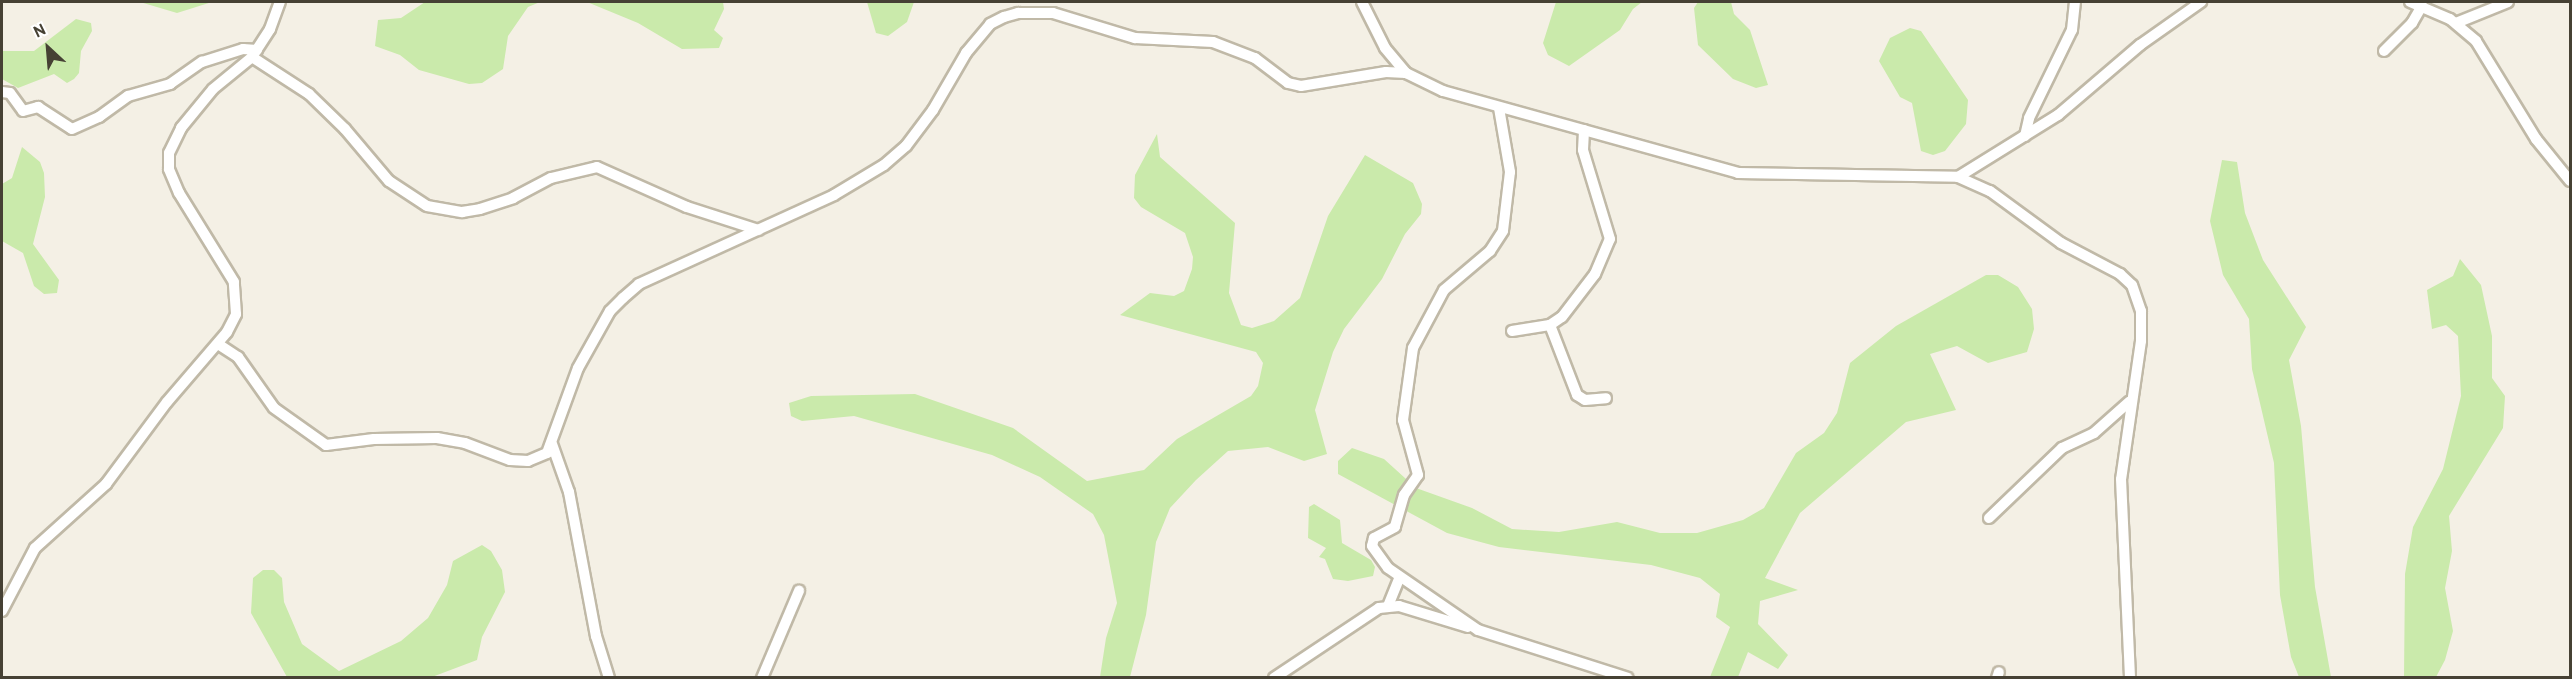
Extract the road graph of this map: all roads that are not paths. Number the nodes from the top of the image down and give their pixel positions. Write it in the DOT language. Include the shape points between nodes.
graph roads {
  1 [pos="280,2"];
  2 [pos="1362,2"];
  3 [pos="2075,2"];
  4 [pos="2201,2"];
  5 [pos="2410,2"];
  6 [pos="2508,2"];
  7 [pos="2422,6"];
  8 [pos="2456,23"];
  9 [pos="2384,51"];
  10 [pos="255,54"];
  11 [pos="1406,73"];
  12 [pos="2,92"];
  13 [pos="1499,108"];
  14 [pos="1584,130"];
  15 [pos="2025,136"];
  16 [pos="1958,177"];
  17 [pos="2571,181"];
  18 [pos="758,230"];
  19 [pos="1550,325"];
  20 [pos="1512,331"];
  21 [pos="218,344"];
  22 [pos="1606,398"];
  23 [pos="2129,402"];
  24 [pos="552,444"];
  25 [pos="1989,518"];
  26 [pos="1400,577"];
  27 [pos="799,591"];
  28 [pos="1388,606"];
  29 [pos="2,611"];
  30 [pos="1478,630"];
  31 [pos="1303,662"];
  32 [pos="609,678"];
  33 [pos="762,678"];
  34 [pos="1274,678"];
  35 [pos="1289,678"];
  36 [pos="1628,678"];
  37 [pos="2130,678"];
  1 -- 10 [label="street"];
  2 -- 11 [label="street" via="1380,38"];
  3 -- 15 [label="street" via="2072,30 2029,117"];
  4 -- 15 [label="street"];
  5 -- 7 [label="street"];
  6 -- 8 [label="street"];
  7 -- 8 [label="street"];
  7 -- 9 [label="street" via="2412,23"];
  8 -- 17 [label="street" via="2476,41 2535,139"];
  10 -- 12 [label="street" via="243,49 202,62 170,84 128,96 99,117 72,129 38,107 23,111 10,93"];
  10 -- 18 [label="street" via="309,94 389,181 427,206 462,212 480,209 513,198 551,178 597,167 687,207"];
  10 -- 21 [label="street" via="213,89 181,128 169,153 169,169 179,193 234,282 236,314"];
  11 -- 13 [label="street" via="1443,91"];
  11 -- 18 [label="street" via="1386,72 1301,86 1288,83 1255,58 1213,42 1135,38 1053,13 1018,13 990,24 979,36 917,132 884,165 850,187"];
  13 -- 14 [label="street"];
  13 -- 26 [label="street" via="1510,172 1503,231 1490,251 1444,290 1413,348 1403,420 1418,475 1404,495 1395,527 1374,538 1372,546"];
  14 -- 16 [label="street" via="1716,169 1756,176"];
  14 -- 19 [label="street" via="1583,150 1610,239 1594,274 1576,300"];
  15 -- 16 [label="street"];
  16 -- 23 [label="street" via="1990,191 2061,243 2104,264 2132,285 2141,311 2141,341"];
  18 -- 24 [label="street" via="639,285 610,311 574,377"];
  19 -- 20 [label="street"];
  19 -- 22 [label="street" via="1577,395 1585,400"];
  21 -- 24 [label="street" via="247,368 254,386 274,408 326,445 437,438 465,443 510,460 528,461 547,453"];
  21 -- 29 [label="street" via="106,484 35,548"];
  23 -- 25 [label="street" via="2094,433 2062,447"];
  23 -- 37 [label="street" via="2121,479"];
  24 -- 32 [label="street" via="569,492 596,636"];
  26 -- 28 [label="street"];
  26 -- 30 [label="street"];
  27 -- 33 [label="street"];
  28 -- 30 [label="street" via="1411,609"];
  28 -- 31 [label="street" via="1355,622"];
  30 -- 36 [label="street"];
  31 -- 34 [label="street"];
  31 -- 35 [label="street"];
}
